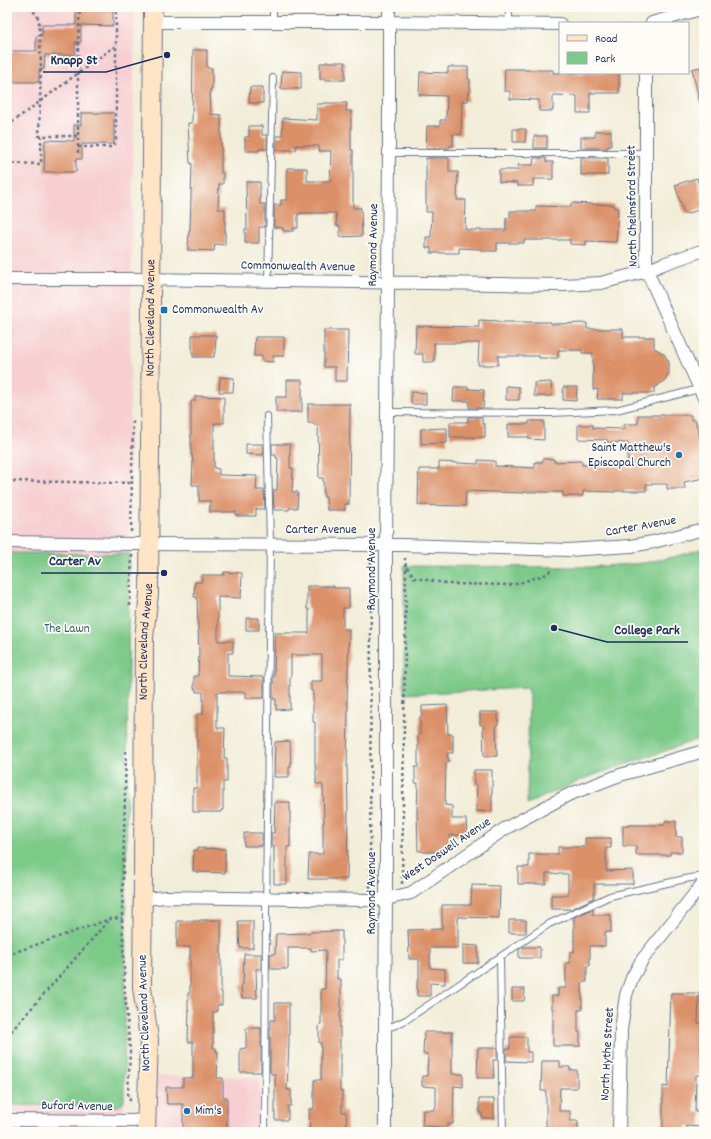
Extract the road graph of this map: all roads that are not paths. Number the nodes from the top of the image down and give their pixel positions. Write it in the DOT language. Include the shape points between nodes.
graph roads {
  1 [pos="273,7"];
  2 [pos="389,7"];
  3 [pos="509,7"];
  4 [pos="704,8"];
  5 [pos="153,15"];
  6 [pos="273,22"];
  7 [pos="389,22"];
  8 [pos="655,22"];
  9 [pos="509,23"];
  10 [pos="559,24"];
  11 [pos="646,74"];
  12 [pos="273,78"];
  13 [pos="389,153"];
  14 [pos="646,153"];
  15 [pos="704,250"];
  16 [pos="647,271"];
  17 [pos="7,278"];
  18 [pos="151,279"];
  19 [pos="268,281"];
  20 [pos="388,282"];
  21 [pos="702,393"];
  22 [pos="386,412"];
  23 [pos="268,416"];
  24 [pos="704,529"];
  25 [pos="7,542"];
  26 [pos="149,544"];
  27 [pos="270,544"];
  28 [pos="386,545"];
  29 [pos="704,751"];
  30 [pos="704,876"];
  31 [pos="704,882"];
  32 [pos="266,898"];
  33 [pos="143,899"];
  34 [pos="386,899"];
  35 [pos="500,957"];
  36 [pos="385,1027"];
  37 [pos="7,1120"];
  38 [pos="146,1126"];
  39 [pos="266,1132"];
  40 [pos="385,1132"];
  41 [pos="502,1132"];
  42 [pos="619,1132"];
  1 -- 6 [label="lane"];
  2 -- 7 [label="street, Raymond Avenue"];
  3 -- 9 [label="lane"];
  4 -- 8 [label="street"];
  5 -- 6 [label="street"];
  5 -- 18 [label="main road, North Cleveland Avenue"];
  6 -- 7 [label="street"];
  7 -- 9 [label="street"];
  7 -- 13 [label="street, Raymond Avenue"];
  9 -- 10 [label="street"];
  11 -- 14 [label="street, North Chelmsford Street"];
  12 -- 19 [label="lane"];
  13 -- 14 [label="lane"];
  13 -- 20 [label="street, Raymond Avenue"];
  14 -- 16 [label="street, North Chelmsford Street"];
  15 -- 16 [label="street, Commonwealth Avenue"];
  16 -- 20 [label="street, Commonwealth Avenue" via="601,283 564,285"];
  16 -- 21 [label="street, North Chelmsford Street"];
  17 -- 18 [label="street, Commonwealth Avenue"];
  18 -- 19 [label="street, Commonwealth Avenue"];
  18 -- 26 [label="main road, North Cleveland Avenue"];
  19 -- 20 [label="street, Commonwealth Avenue"];
  20 -- 22 [label="street, Raymond Avenue"];
  21 -- 22 [label="lane" via="616,410 552,413"];
  22 -- 28 [label="street, Raymond Avenue"];
  23 -- 27 [label="lane"];
  24 -- 28 [label="street, Carter Avenue" via="631,546 568,550"];
  25 -- 26 [label="street, Carter Avenue"];
  26 -- 27 [label="street, Carter Avenue"];
  26 -- 33 [label="main road, North Cleveland Avenue" via="149,594 144,637"];
  27 -- 28 [label="street, Carter Avenue"];
  27 -- 32 [label="lane"];
  28 -- 34 [label="street, Raymond Avenue"];
  29 -- 34 [label="street, West Doswell Avenue" via="620,775 568,795 506,828 411,893"];
  30 -- 35 [label="lane" via="610,896 549,924"];
  31 -- 42 [label="street, North Hythe Street" via="642,960 626,995 621,1030"];
  32 -- 33 [label="street, West Doswell Avenue"];
  32 -- 34 [label="street, West Doswell Avenue"];
  32 -- 39 [label="lane"];
  33 -- 38 [label="main road, North Cleveland Avenue" via="142,987 149,1039"];
  34 -- 36 [label="street, Raymond Avenue"];
  35 -- 36 [label="lane" via="406,1020"];
  35 -- 41 [label="lane"];
  36 -- 40 [label="street, Raymond Avenue"];
  37 -- 38 [label="street, Buford Avenue" via="131,1121"];
}
